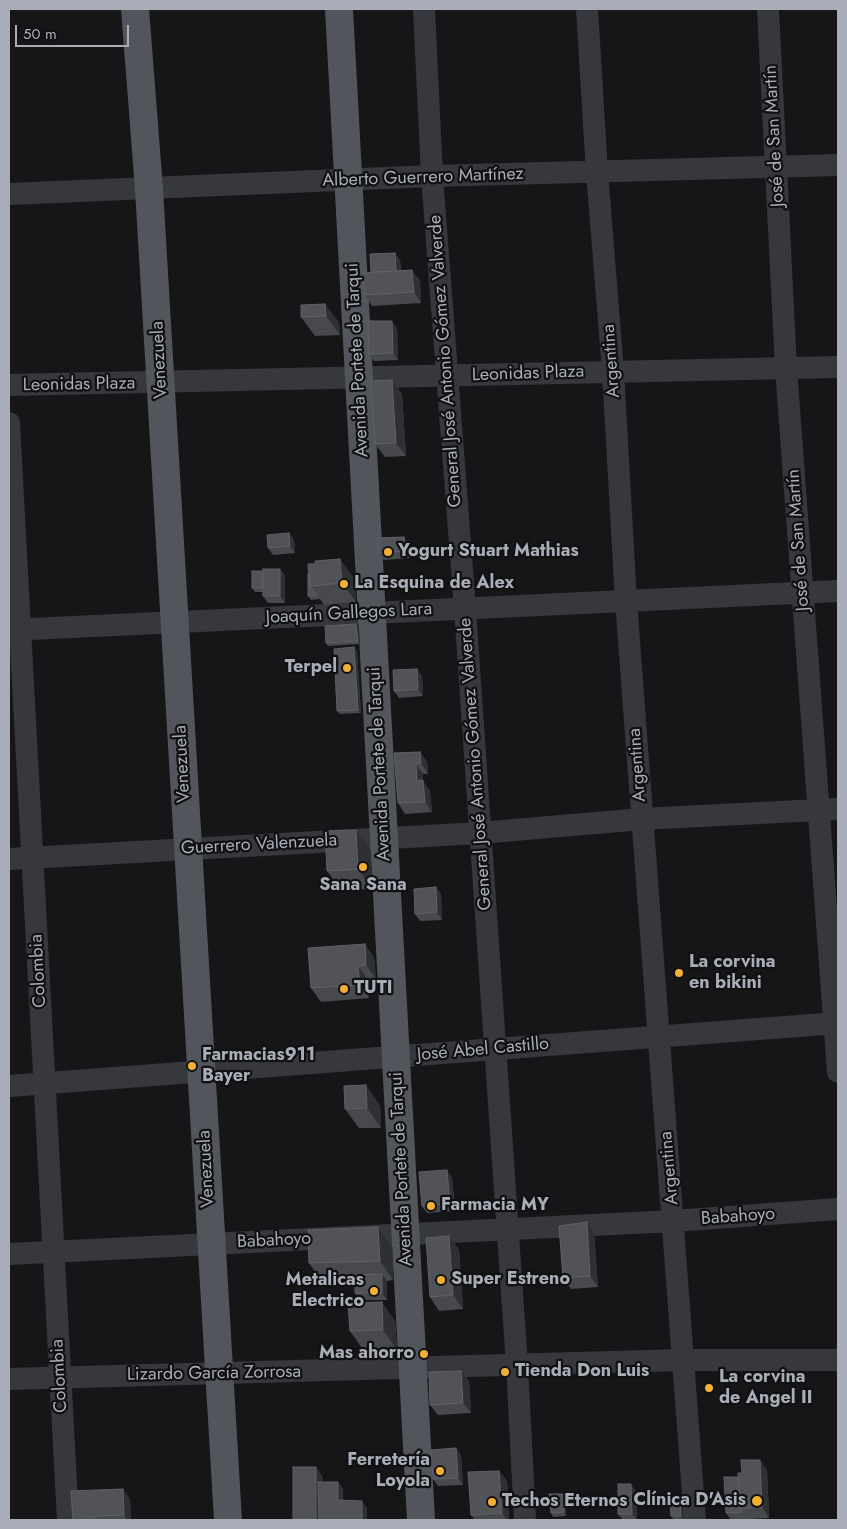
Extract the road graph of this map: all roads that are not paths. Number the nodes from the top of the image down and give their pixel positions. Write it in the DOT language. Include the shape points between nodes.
graph roads {
  1 [pos="135,9"];
  2 [pos="339,9"];
  3 [pos="424,9"];
  4 [pos="588,9"];
  5 [pos="768,9"];
  6 [pos="838,165"];
  7 [pos="777,168"];
  8 [pos="597,172"];
  9 [pos="432,176"];
  10 [pos="348,180"];
  11 [pos="150,189"];
  12 [pos="9,194"];
  13 [pos="838,367"];
  14 [pos="786,368"];
  15 [pos="613,371"];
  16 [pos="446,376"];
  17 [pos="359,378"];
  18 [pos="161,384"];
  19 [pos="9,386"];
  20 [pos="9,423"];
  21 [pos="838,591"];
  22 [pos="803,593"];
  23 [pos="626,601"];
  24 [pos="465,608"];
  25 [pos="372,613"];
  26 [pos="175,622"];
  27 [pos="14,630"];
  28 [pos="829,809"];
  29 [pos="642,819"];
  30 [pos="480,832"];
  31 [pos="384,838"];
  32 [pos="188,849"];
  33 [pos="32,858"];
  34 [pos="9,860"];
  35 [pos="836,1023"];
  36 [pos="659,1037"];
  37 [pos="495,1048"];
  38 [pos="396,1057"];
  39 [pos="202,1072"];
  40 [pos="838,1072"];
  41 [pos="46,1083"];
  42 [pos="9,1086"];
  43 [pos="838,1210"];
  44 [pos="674,1221"];
  45 [pos="508,1228"];
  46 [pos="405,1234"];
  47 [pos="212,1244"];
  48 [pos="54,1251"];
  49 [pos="9,1254"];
  50 [pos="683,1360"];
  51 [pos="838,1360"];
  52 [pos="517,1365"];
  53 [pos="413,1369"];
  54 [pos="220,1374"];
  55 [pos="60,1377"];
  56 [pos="9,1379"];
  57 [pos="68,1520"];
  58 [pos="228,1520"];
  59 [pos="421,1520"];
  60 [pos="525,1520"];
  61 [pos="695,1520"];
  1 -- 11 [label="main road, Venezuela"];
  2 -- 10 [label="main road, Avenida Portete de Tarqui"];
  3 -- 9 [label="street, General José Antonio Gómez Valverde"];
  4 -- 8 [label="street, Argentina"];
  5 -- 7 [label="street, José de San Martín"];
  6 -- 7 [label="street, Alberto Guerrero Martínez"];
  7 -- 8 [label="street, Alberto Guerrero Martínez"];
  7 -- 14 [label="street, José de San Martín"];
  8 -- 9 [label="street, Alberto Guerrero Martínez"];
  8 -- 15 [label="street, Argentina"];
  9 -- 10 [label="street, Alberto Guerrero Martínez"];
  9 -- 16 [label="street, General José Antonio Gómez Valverde"];
  10 -- 11 [label="street, Alberto Guerrero Martínez"];
  10 -- 17 [label="main road, Avenida Portete de Tarqui"];
  11 -- 12 [label="street, Alberto Guerrero Martínez"];
  11 -- 18 [label="main road, Venezuela"];
  13 -- 14 [label="street, Leonidas Plaza"];
  14 -- 15 [label="street, Leonidas Plaza"];
  14 -- 22 [label="street, José de San Martín"];
  15 -- 16 [label="street, Leonidas Plaza"];
  15 -- 23 [label="street, Argentina"];
  16 -- 17 [label="street, Leonidas Plaza"];
  16 -- 24 [label="street, General José Antonio Gómez Valverde"];
  17 -- 18 [label="street, Leonidas Plaza"];
  17 -- 25 [label="main road, Avenida Portete de Tarqui"];
  18 -- 19 [label="street, Leonidas Plaza"];
  18 -- 26 [label="main road, Venezuela"];
  20 -- 27 [label="street, Colombia"];
  21 -- 22 [label="street, Joaquín Gallegos Lara"];
  22 -- 23 [label="street, Joaquín Gallegos Lara"];
  22 -- 28 [label="street, José de San Martín"];
  23 -- 24 [label="street, Joaquín Gallegos Lara"];
  23 -- 29 [label="street, Argentina"];
  24 -- 25 [label="street, Joaquín Gallegos Lara"];
  24 -- 30 [label="street, General José Antonio Gómez Valverde"];
  25 -- 26 [label="street, Joaquín Gallegos Lara"];
  25 -- 31 [label="main road, Avenida Portete de Tarqui"];
  26 -- 27 [label="street, Joaquín Gallegos Lara"];
  26 -- 32 [label="main road, Venezuela"];
  27 -- 33 [label="street, Colombia"];
  28 -- 29 [label="street, Guerrero Valenzuela"];
  28 -- 35 [label="street, José de San Martín"];
  29 -- 30 [label="street, Guerrero Valenzuela"];
  29 -- 36 [label="street, Argentina"];
  30 -- 31 [label="street, Guerrero Valenzuela"];
  30 -- 37 [label="street, General José Antonio Gómez Valverde"];
  31 -- 32 [label="street, Guerrero Valenzuela"];
  31 -- 38 [label="main road, Avenida Portete de Tarqui"];
  32 -- 33 [label="street, Guerrero Valenzuela"];
  32 -- 39 [label="main road, Venezuela"];
  33 -- 34 [label="street, Guerrero Valenzuela"];
  33 -- 41 [label="street, Colombia"];
  35 -- 36 [label="street, José Abel Castillo"];
  35 -- 40 [label="street, José de San Martín"];
  36 -- 37 [label="street, José Abel Castillo"];
  36 -- 44 [label="street, Argentina"];
  37 -- 38 [label="street, José Abel Castillo"];
  37 -- 45 [label="street, General José Antonio Gómez Valverde"];
  38 -- 39 [label="street, José Abel Castillo"];
  38 -- 46 [label="main road, Avenida Portete de Tarqui"];
  39 -- 41 [label="street, José Abel Castillo"];
  39 -- 47 [label="main road, Venezuela"];
  41 -- 42 [label="street, José Abel Castillo"];
  41 -- 48 [label="street, Colombia"];
  43 -- 44 [label="street, Babahoyo"];
  44 -- 45 [label="street, Babahoyo"];
  44 -- 50 [label="street, Argentina"];
  45 -- 46 [label="street, Babahoyo"];
  45 -- 52 [label="street, General José Antonio Gómez Valverde"];
  46 -- 47 [label="street, Babahoyo"];
  46 -- 53 [label="main road, Avenida Portete de Tarqui"];
  47 -- 48 [label="street, Babahoyo"];
  47 -- 54 [label="main road, Venezuela"];
  48 -- 49 [label="street, Babahoyo"];
  48 -- 55 [label="street, Colombia"];
  50 -- 51 [label="street, Lizardo García Zorrosa"];
  50 -- 52 [label="street, Lizardo García Zorrosa"];
  50 -- 61 [label="street, Argentina"];
  52 -- 53 [label="street, Lizardo García Zorrosa"];
  52 -- 60 [label="street, General José Antonio Gómez Valverde"];
  53 -- 54 [label="street, Lizardo García Zorrosa"];
  53 -- 59 [label="main road, Avenida Portete de Tarqui"];
  54 -- 55 [label="street, Lizardo García Zorrosa"];
  54 -- 58 [label="main road, Venezuela"];
  55 -- 56 [label="street, Lizardo García Zorrosa"];
  55 -- 57 [label="street, Colombia"];
}
